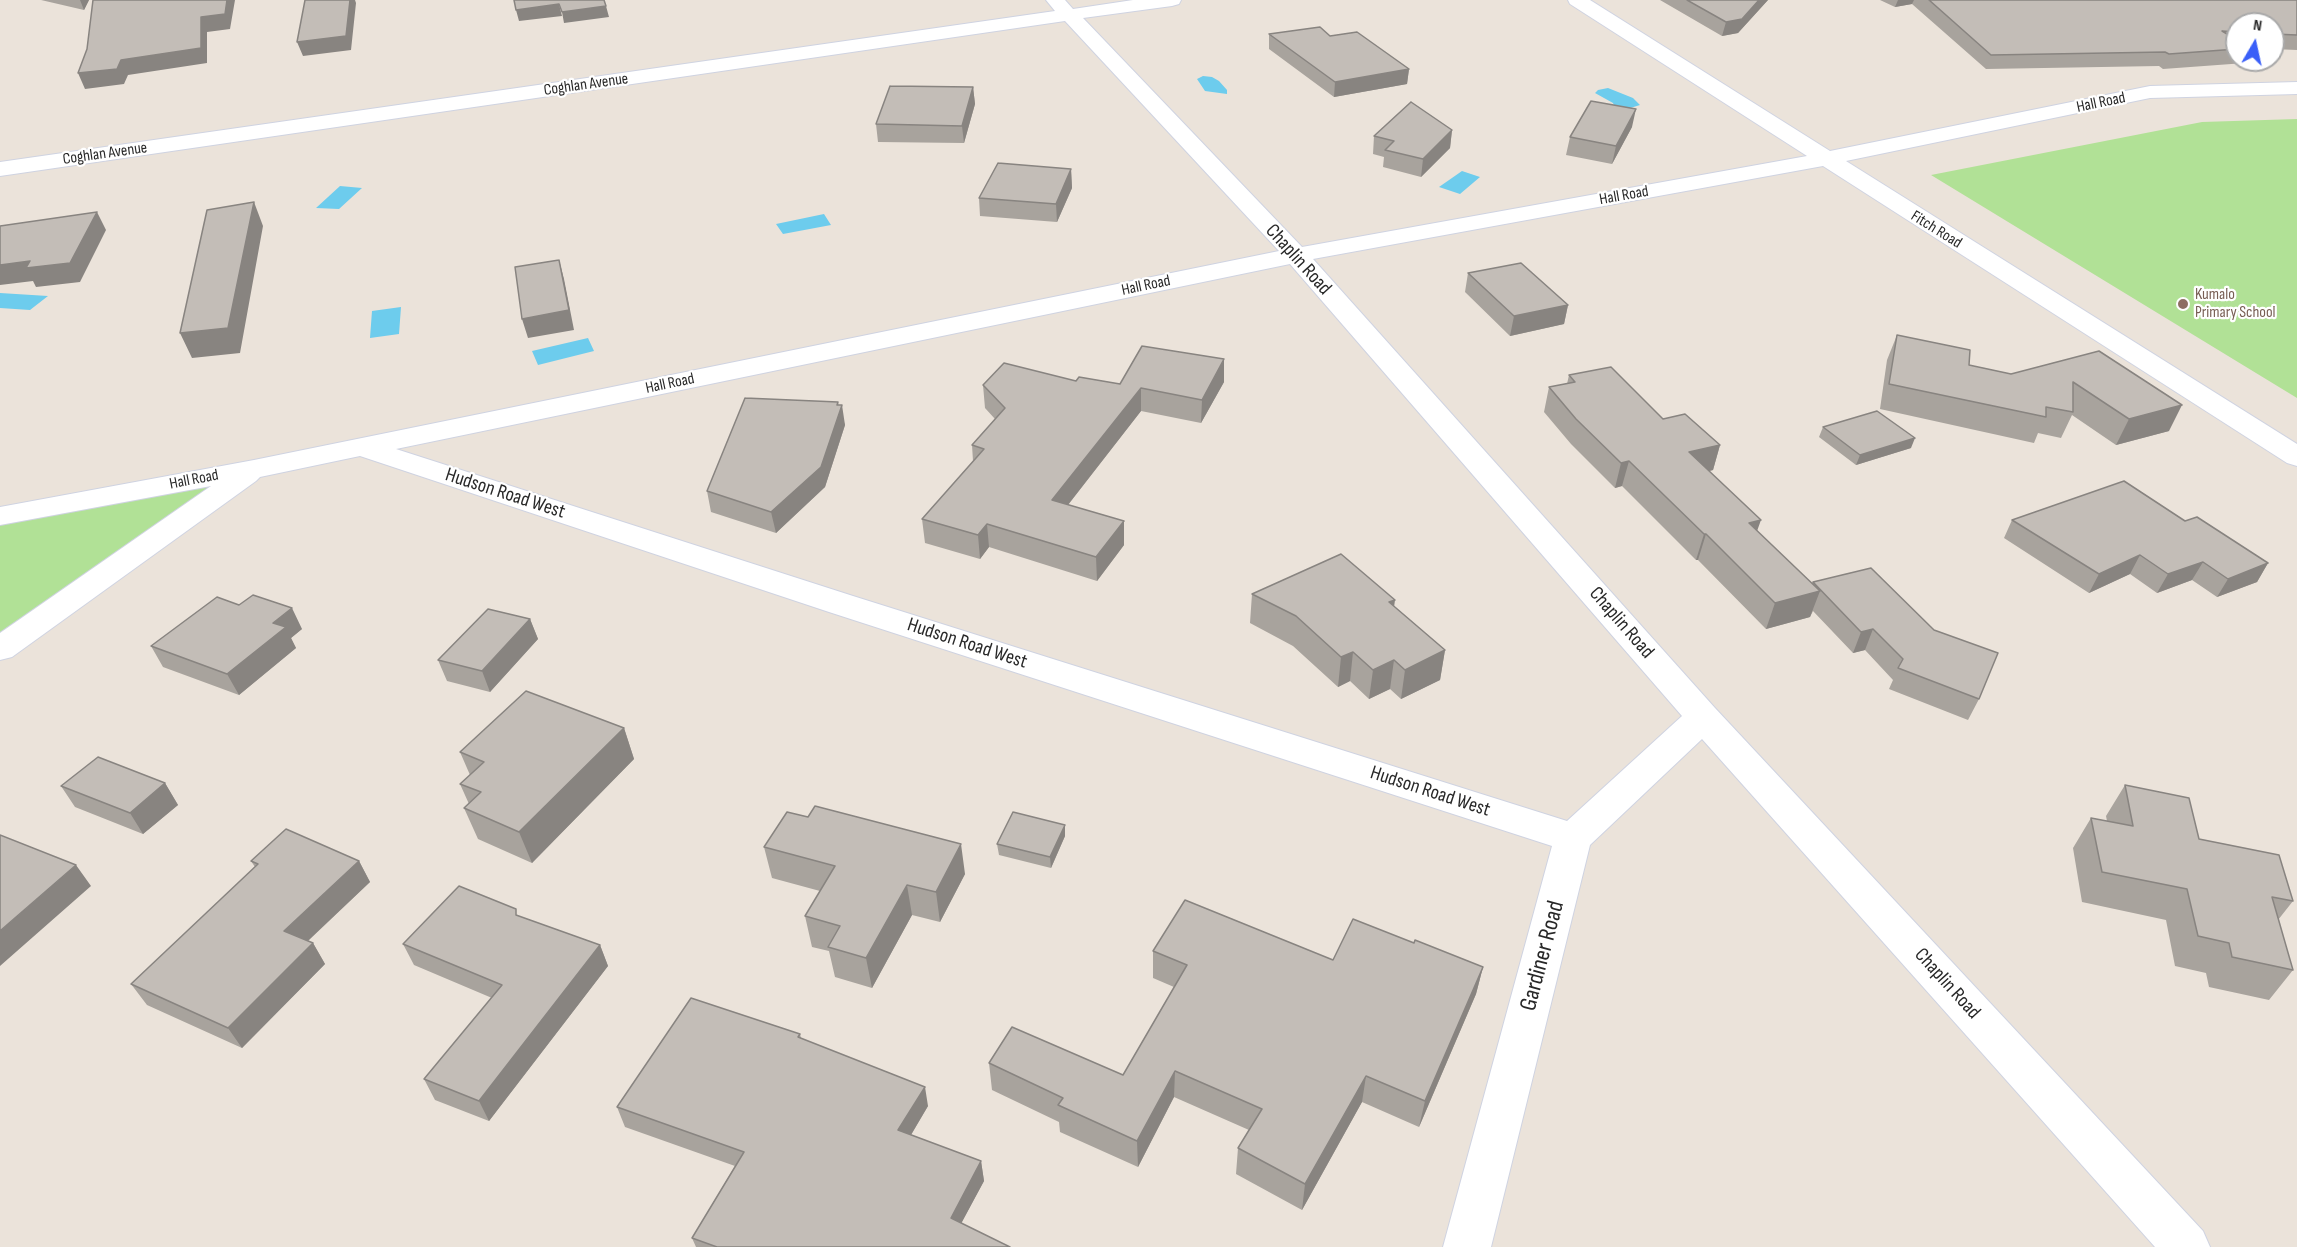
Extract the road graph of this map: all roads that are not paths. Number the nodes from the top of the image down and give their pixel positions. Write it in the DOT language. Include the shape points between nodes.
graph roads {
  1 [pos="1172,0"];
  2 [pos="1577,0"];
  3 [pos="1062,8"];
  4 [pos="2297,88"];
  5 [pos="1825,159"];
  6 [pos="0,169"];
  7 [pos="1296,255"];
  8 [pos="361,447"];
  9 [pos="2297,457"];
  10 [pos="254,469"];
  11 [pos="0,516"];
  12 [pos="0,649"];
  13 [pos="1703,717"];
  14 [pos="1573,838"];
  15 [pos="1467,1247"];
  16 [pos="2186,1247"];
  1 -- 3 [label="street, Coghlan Avenue"];
  2 -- 5 [label="street, Fitch Road"];
  3 -- 6 [label="street, Coghlan Avenue"];
  3 -- 7 [label="street, Chaplin Road"];
  4 -- 5 [label="street, Hall Road" via="2150,92"];
  5 -- 7 [label="street, Hall Road"];
  5 -- 9 [label="street, Fitch Road"];
  7 -- 8 [label="street, Hall Road"];
  7 -- 13 [label="street, Chaplin Road"];
  8 -- 10 [label="street, Hall Road"];
  8 -- 14 [label="street, Hudson Road West"];
  10 -- 11 [label="street, Hall Road"];
  10 -- 12 [label="street"];
  13 -- 14 [label="street"];
  13 -- 16 [label="street, Chaplin Road"];
  14 -- 15 [label="street, Gardiner Road"];
}
